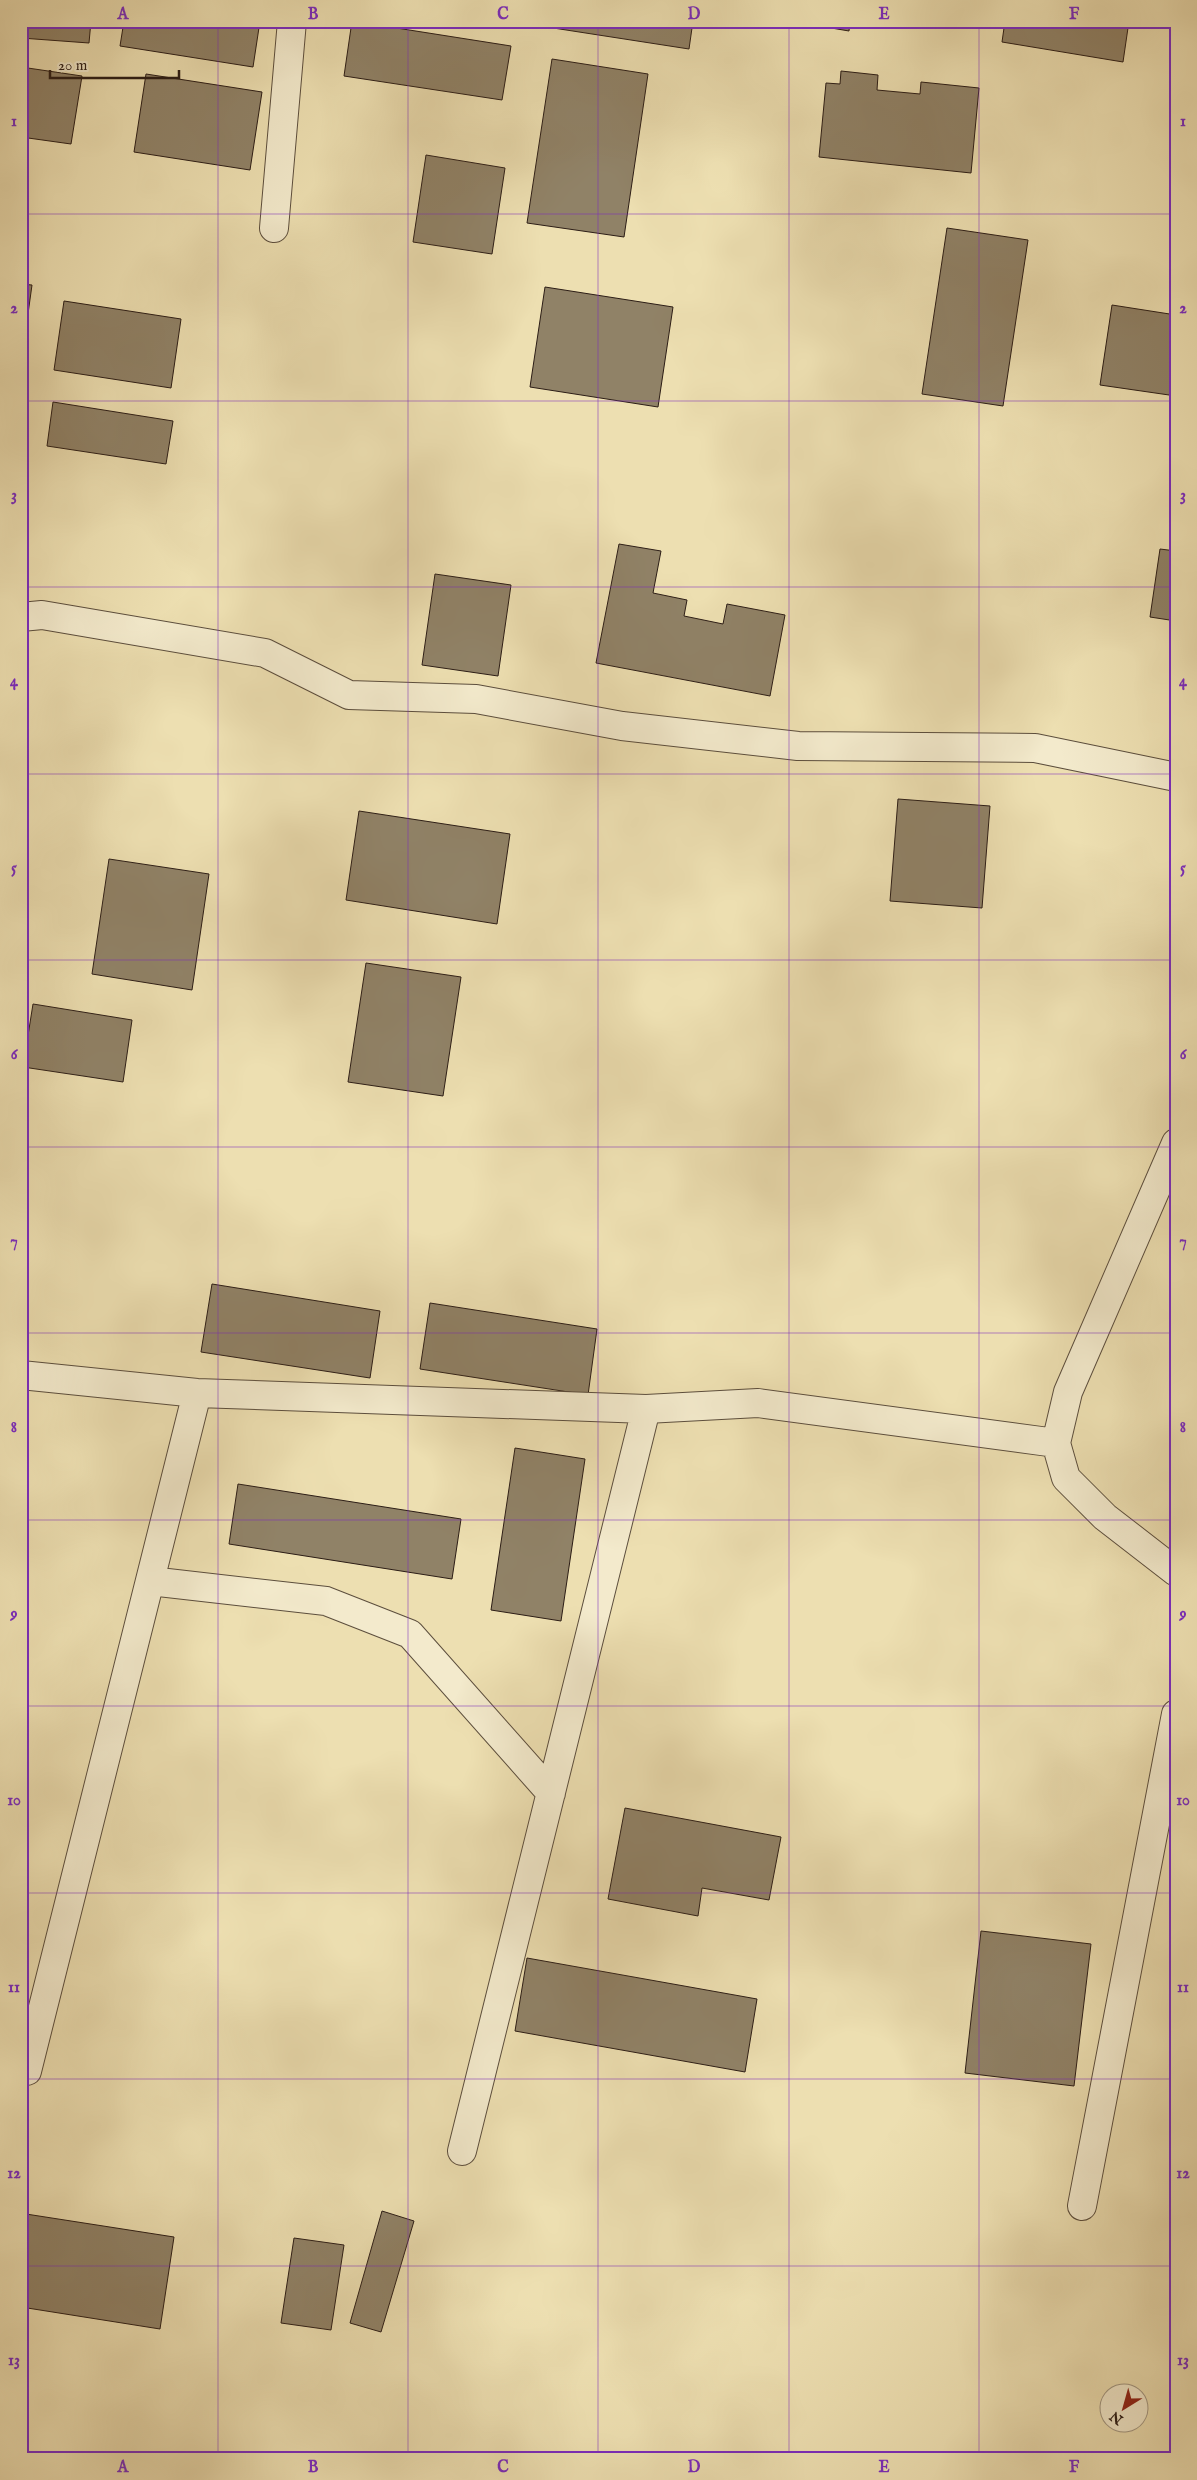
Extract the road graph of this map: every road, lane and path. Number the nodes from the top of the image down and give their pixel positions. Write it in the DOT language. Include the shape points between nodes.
graph roads {
  1 [pos="292,21"];
  2 [pos="274,228"];
  3 [pos="21,617"];
  4 [pos="1176,777"];
  5 [pos="1176,1143"];
  6 [pos="21,1375"];
  7 [pos="197,1393"];
  8 [pos="646,1409"];
  9 [pos="1056,1443"];
  10 [pos="1176,1572"];
  11 [pos="150,1580"];
  12 [pos="1176,1714"];
  13 [pos="551,1793"];
  14 [pos="27,2071"];
  15 [pos="462,2151"];
  16 [pos="1082,2206"];
  1 -- 2 [label="street"];
  3 -- 4 [label="street" via="42,615 264,653 349,695 476,699 622,726 798,746 1035,748"];
  5 -- 9 [label="street" via="1068,1392"];
  6 -- 7 [label="street"];
  7 -- 8 [label="street"];
  7 -- 11 [label="street"];
  8 -- 9 [label="street" via="758,1403"];
  8 -- 13 [label="street"];
  9 -- 10 [label="street" via="1066,1478 1105,1517"];
  11 -- 13 [label="street" via="326,1601 410,1634"];
  11 -- 14 [label="street"];
  12 -- 16 [label="street"];
  13 -- 15 [label="street"];
}
